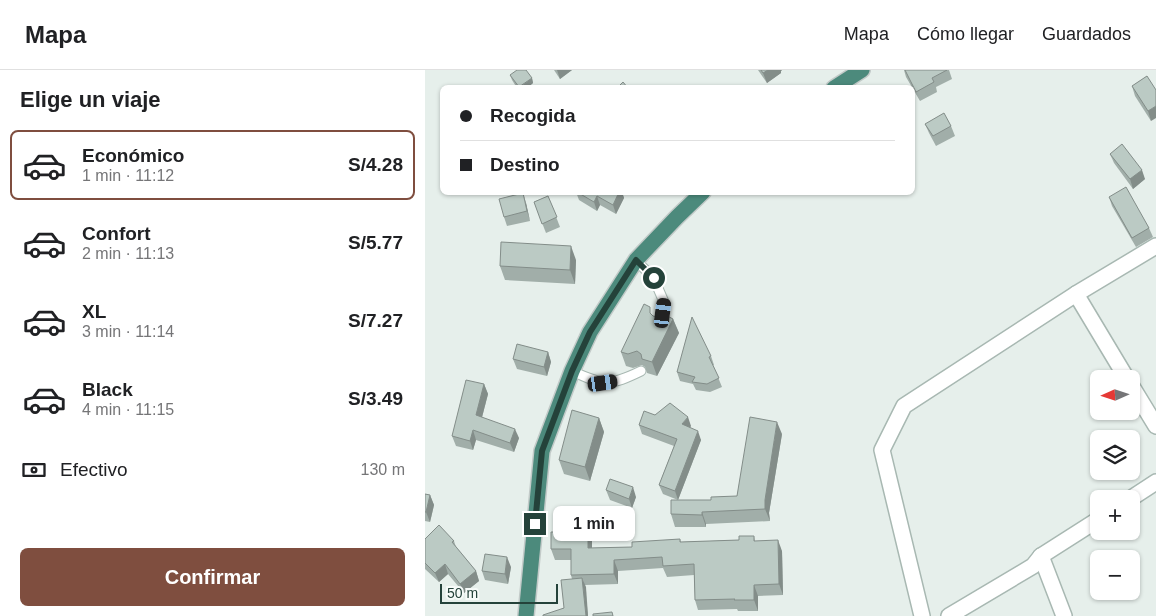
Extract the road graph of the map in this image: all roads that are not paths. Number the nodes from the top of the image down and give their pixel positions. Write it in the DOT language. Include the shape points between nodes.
graph roads {
  1 [pos="862,70"];
  2 [pos="839,85"];
  3 [pos="700,195"];
  4 [pos="1156,246"];
  5 [pos="636,260"];
  6 [pos="1076,294"];
  7 [pos="661,325"];
  8 [pos="1122,370"];
  9 [pos="572,371"];
  10 [pos="641,371"];
  11 [pos="1140,400"];
  12 [pos="1156,426"];
  13 [pos="1156,482"];
  14 [pos="1140,492"];
  15 [pos="1090,525"];
  16 [pos="1041,556"];
  17 [pos="526,616"];
  18 [pos="922,616"];
  19 [pos="949,616"];
  20 [pos="1064,616"];
  1 -- 2 [label="highway"];
  3 -- 5 [label="highway"];
  4 -- 6 [label="street"];
  5 -- 7 [label="lane" via="654,278 664,302"];
  5 -- 9 [label="highway" via="590,332"];
  6 -- 8 [label="street"];
  6 -- 18 [label="street" via="904,406 882,450"];
  9 -- 10 [label="lane" via="603,383"];
  9 -- 17 [label="highway" via="542,451"];
  11 -- 12 [label="street"];
  13 -- 14 [label="street"];
  15 -- 16 [label="street"];
  16 -- 19 [label="street" via="1033,566"];
  16 -- 20 [label="street"];
}
